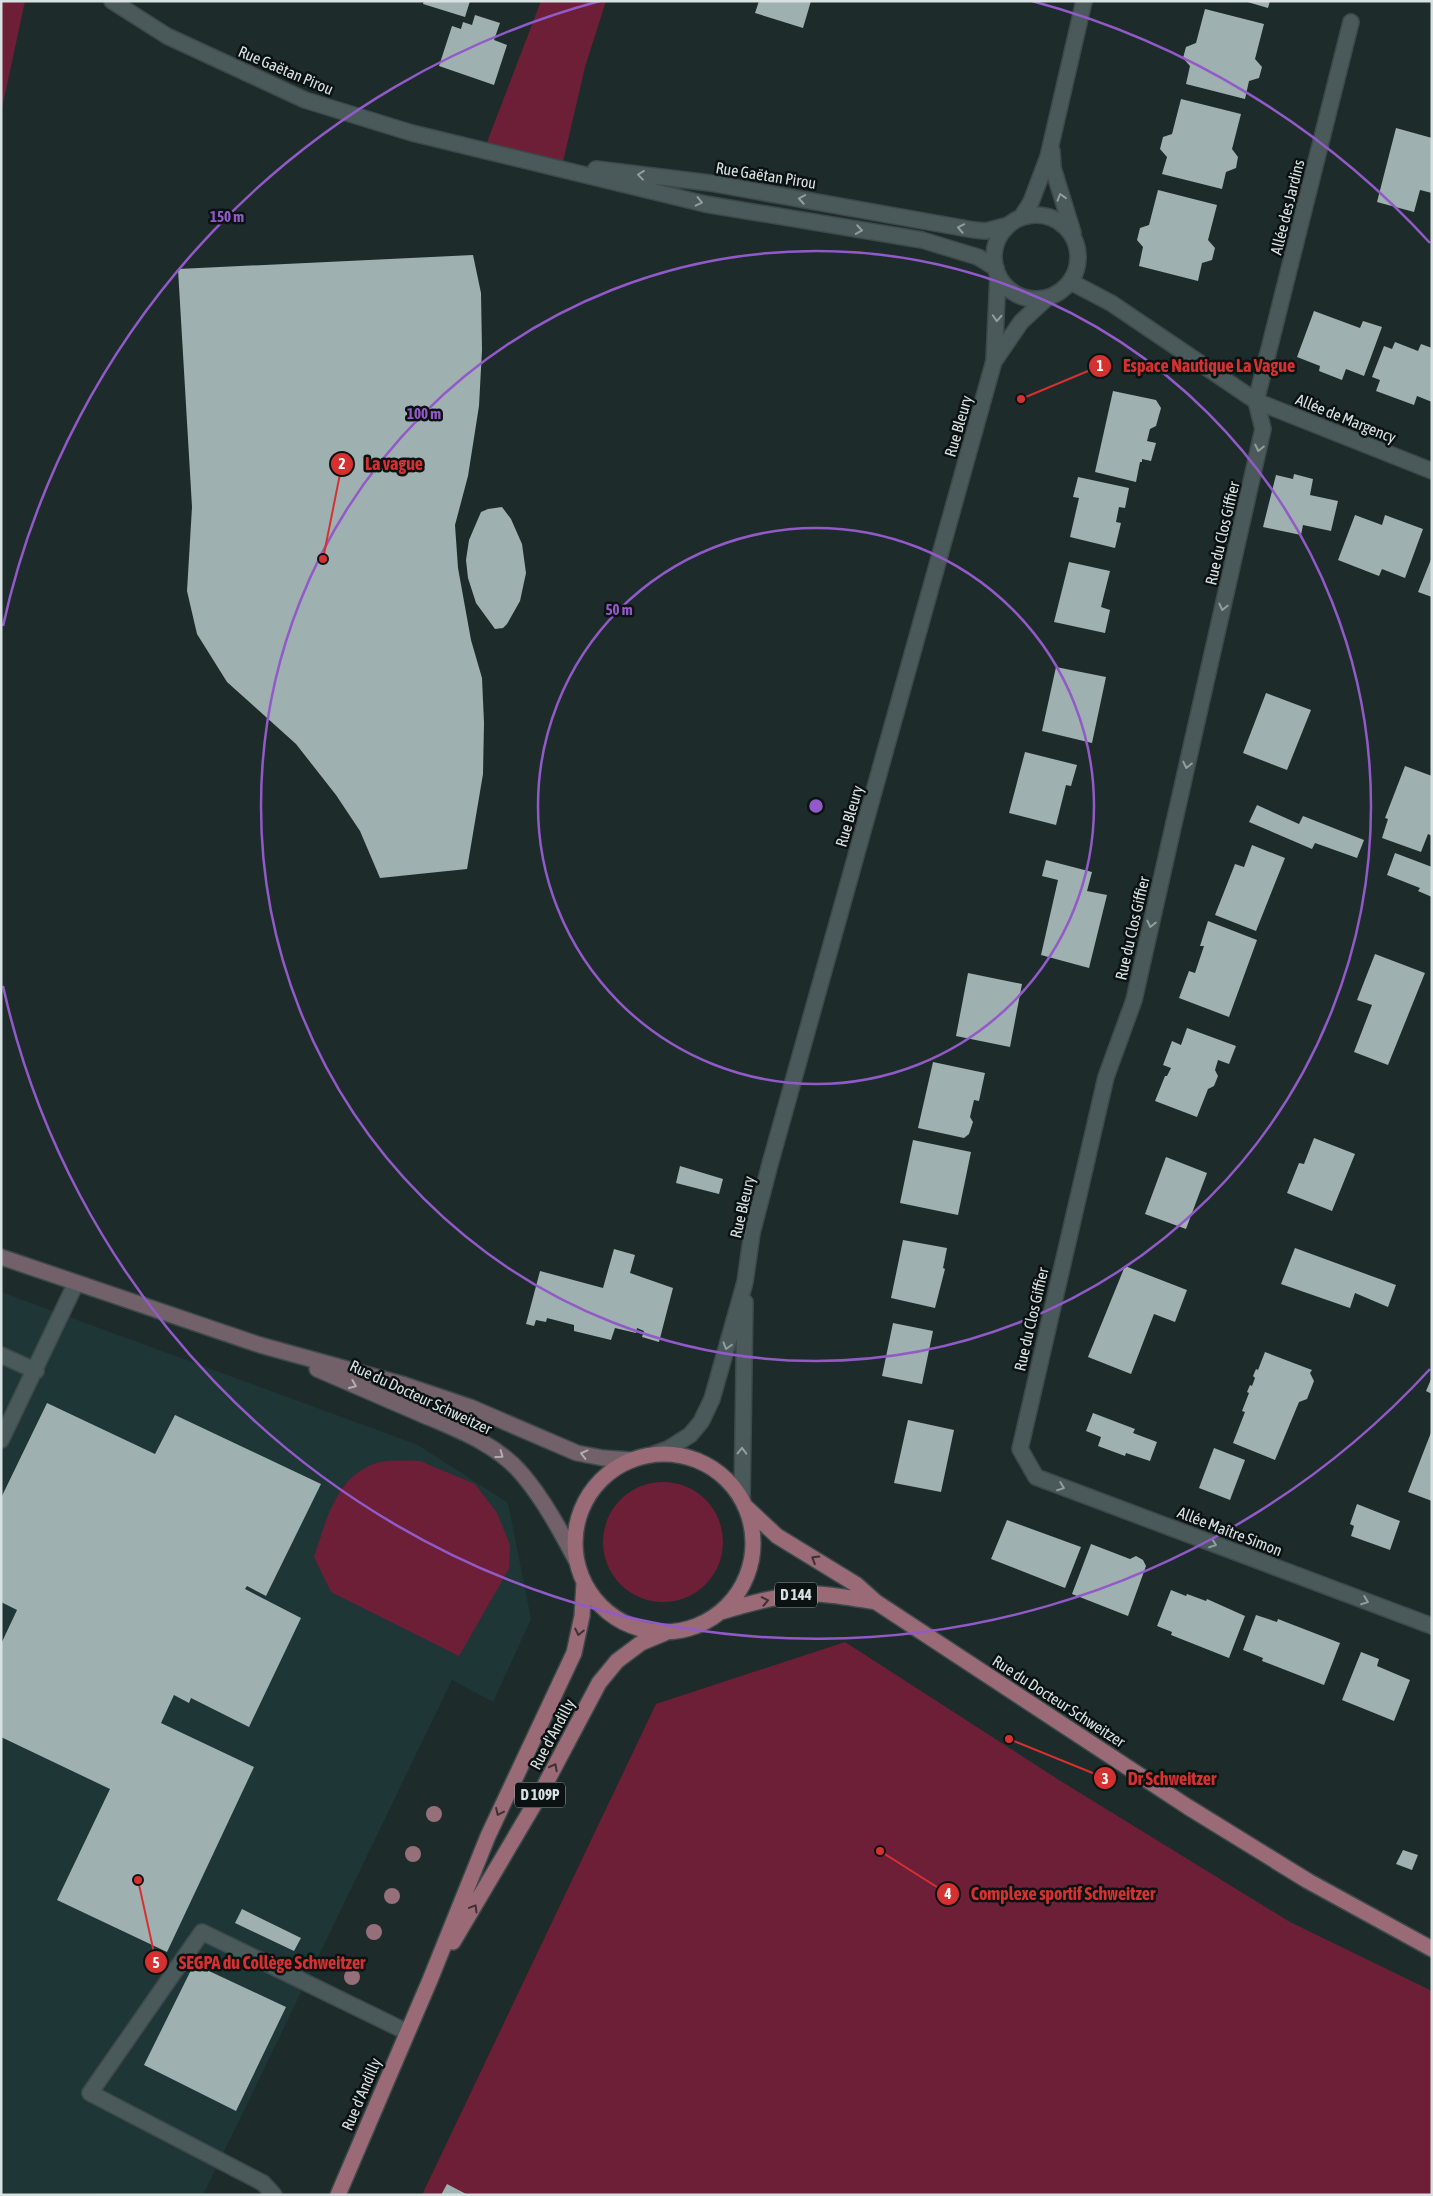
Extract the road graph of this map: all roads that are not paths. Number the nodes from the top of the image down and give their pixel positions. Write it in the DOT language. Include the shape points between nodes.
graph roads {
  1 [pos="112,1"];
  2 [pos="1084,1"];
  3 [pos="1351,22"];
  4 [pos="1052,140"];
  5 [pos="515,158"];
  6 [pos="1015,221"];
  7 [pos="1077,243"];
  8 [pos="997,271"];
  9 [pos="1071,282"];
  10 [pos="1047,298"];
  11 [pos="994,361"];
  12 [pos="1256,401"];
  13 [pos="1432,471"];
  14 [pos="1,1257"];
  15 [pos="745,1282"];
  16 [pos="76,1283"];
  17 [pos="260,1345"];
  18 [pos="1,1355"];
  19 [pos="36,1371"];
  20 [pos="1,1440"];
  21 [pos="654,1454"];
  22 [pos="1024,1459"];
  23 [pos="632,1460"];
  24 [pos="744,1503"];
  25 [pos="576,1560"];
  26 [pos="584,1583"];
  27 [pos="876,1602"];
  28 [pos="718,1614"];
  29 [pos="1432,1626"];
  30 [pos="668,1631"];
  31 [pos="1432,1950"];
  32 [pos="430,1980"];
  33 [pos="407,2032"];
  34 [pos="274,2195"];
  35 [pos="338,2195"];
  1 -- 5 [label="street, Rue Gaëtan Pirou" via="166,36 305,100 412,133"];
  2 -- 4 [label="street"];
  3 -- 12 [label="street, Allée des Jardins"];
  4 -- 6 [label="street" via="1041,179"];
  7 -- 4 [label="street, one-way" via="1053,168"];
  6 -- 5 [label="street, Rue Gaëtan Pirou, one-way" via="996,229 974,230 710,183"];
  5 -- 8 [label="street, Rue Gaëtan Pirou, one-way" via="704,204 922,240 978,257"];
  6 -- 7 [label="street" via="1035,215 1049,217 1061,223"];
  6 -- 8 [label="street" via="1000,236 995,248"];
  7 -- 9 [label="street" via="1077,270"];
  8 -- 10 [label="street" via="1004,285 1014,293 1026,298"];
  8 -- 11 [label="street, Rue Bleury, one-way"];
  9 -- 10 [label="street"];
  9 -- 12 [label="street, Allée de Margency" via="1111,303"];
  10 -- 11 [label="street, Rue Bleury" via="1021,322"];
  11 -- 15 [label="street, Rue Bleury" via="770,1164 752,1233"];
  12 -- 13 [label="street, Allée de Margency"];
  12 -- 22 [label="street, Rue du Clos Giffier, one-way" via="1263,429 1134,1000 1106,1077 1058,1281 1020,1449"];
  14 -- 16 [label="main road, Rue du Docteur Schweitzer"];
  15 -- 21 [label="street, Rue Bleury, one-way" via="706,1413 681,1442"];
  24 -- 15 [label="street, Rue Bleury, one-way"];
  16 -- 17 [label="main road, Rue du Docteur Schweitzer"];
  16 -- 19 [label="street"];
  23 -- 17 [label="main road, Rue du Docteur Schweitzer, one-way" via="577,1453 470,1407"];
  17 -- 25 [label="main road, Rue du Docteur Schweitzer, one-way" via="484,1444 521,1473 553,1518"];
  18 -- 19 [label="street"];
  19 -- 20 [label="street"];
  21 -- 23 [label="main road, Rue du Docteur Schweitzer"];
  21 -- 24 [label="main road, Rue du Docteur Schweitzer" via="676,1454 698,1460 718,1472"];
  22 -- 29 [label="street, Allée Maître Simon, one-way" via="1036,1477"];
  23 -- 25 [label="main road, Rue du Docteur Schweitzer" via="613,1470 594,1487 581,1510 575,1535"];
  27 -- 24 [label="main road, Rue du Docteur Schweitzer / D 144, one-way" via="857,1585 777,1536"];
  24 -- 28 [label="main road, Rue du Docteur Schweitzer" via="753,1545 750,1565 743,1584"];
  25 -- 26 [label="main road, Rue du Docteur Schweitzer"];
  26 -- 30 [label="main road, Rue du Docteur Schweitzer" via="611,1614 628,1624"];
  26 -- 32 [label="main road, Rue d'Andilly / D 109P, one-way" via="582,1616 574,1653 488,1836"];
  28 -- 27 [label="main road, Rue du Docteur Schweitzer / D 144, one-way" via="800,1594"];
  27 -- 31 [label="main road, Rue du Docteur Schweitzer / D 144" via="1188,1807 1308,1881"];
  28 -- 30 [label="main road, Rue du Docteur Schweitzer" via="694,1627"];
  32 -- 30 [label="main road, Rue d'Andilly / D 109P, one-way" via="538,1798 599,1683 617,1661 641,1643"];
  32 -- 33 [label="main road, Rue d'Andilly / D 109P"];
  33 -- 34 [label="street" via="202,1932 90,2092 263,2183"];
  33 -- 35 [label="main road, Rue d'Andilly / D 109P"];
}
